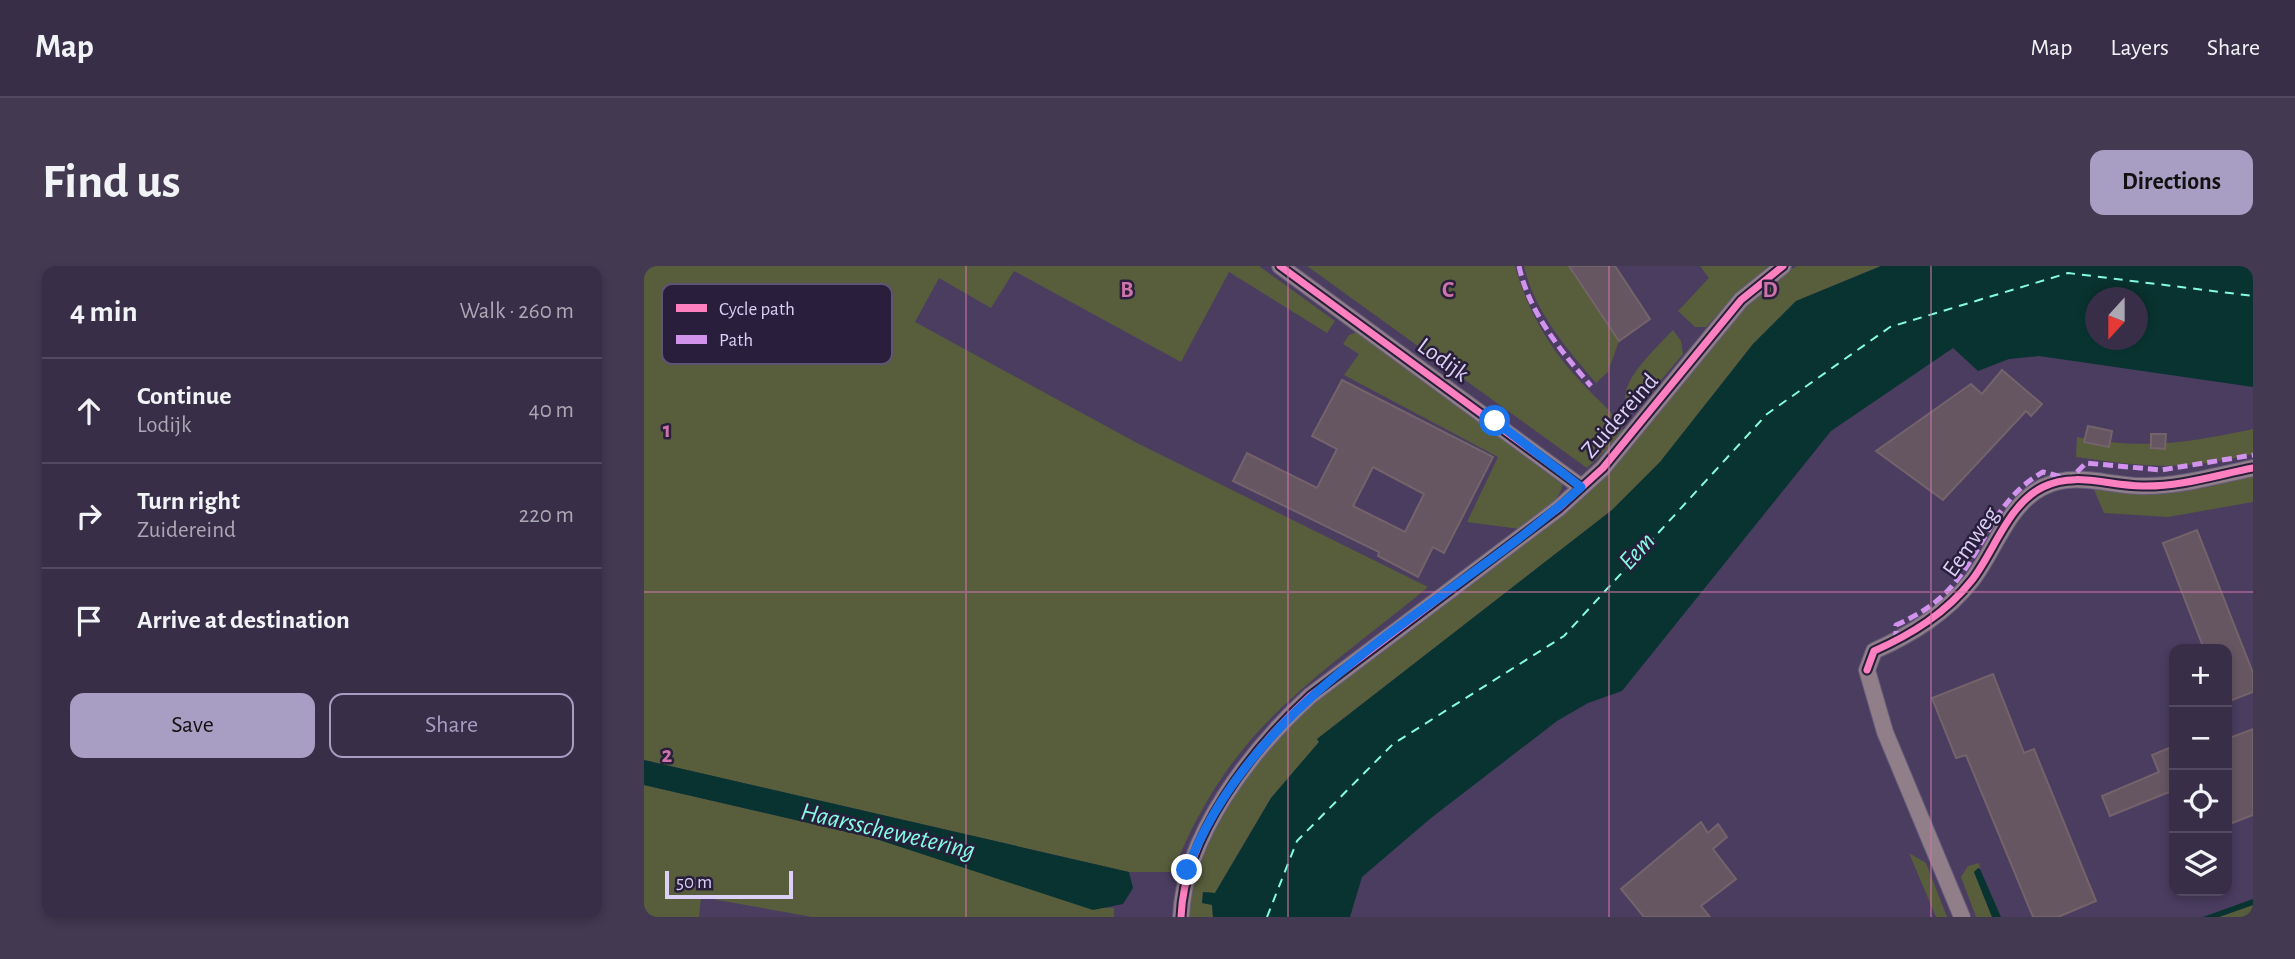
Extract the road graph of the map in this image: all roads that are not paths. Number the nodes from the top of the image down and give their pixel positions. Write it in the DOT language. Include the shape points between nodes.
graph roads {
  1 [pos="1280,266"];
  2 [pos="1783,266"];
  3 [pos="2253,468"];
  4 [pos="1581,487"];
  5 [pos="1181,917"];
  6 [pos="1962,917"];
  1 -- 4 [label="street, Lodijk"];
  2 -- 4 [label="street, Zuidereind" via="1741,300 1629,440"];
  3 -- 6 [label="street, Eemweg" via="2181,483 2142,486 2070,479 2041,488 2017,510 1972,580 1942,611 1910,635 1874,651 1867,670 1885,732"];
  4 -- 5 [label="street, Zuidereind" via="1310,696 1280,726 1227,796 1196,847 1185,878"];
}
